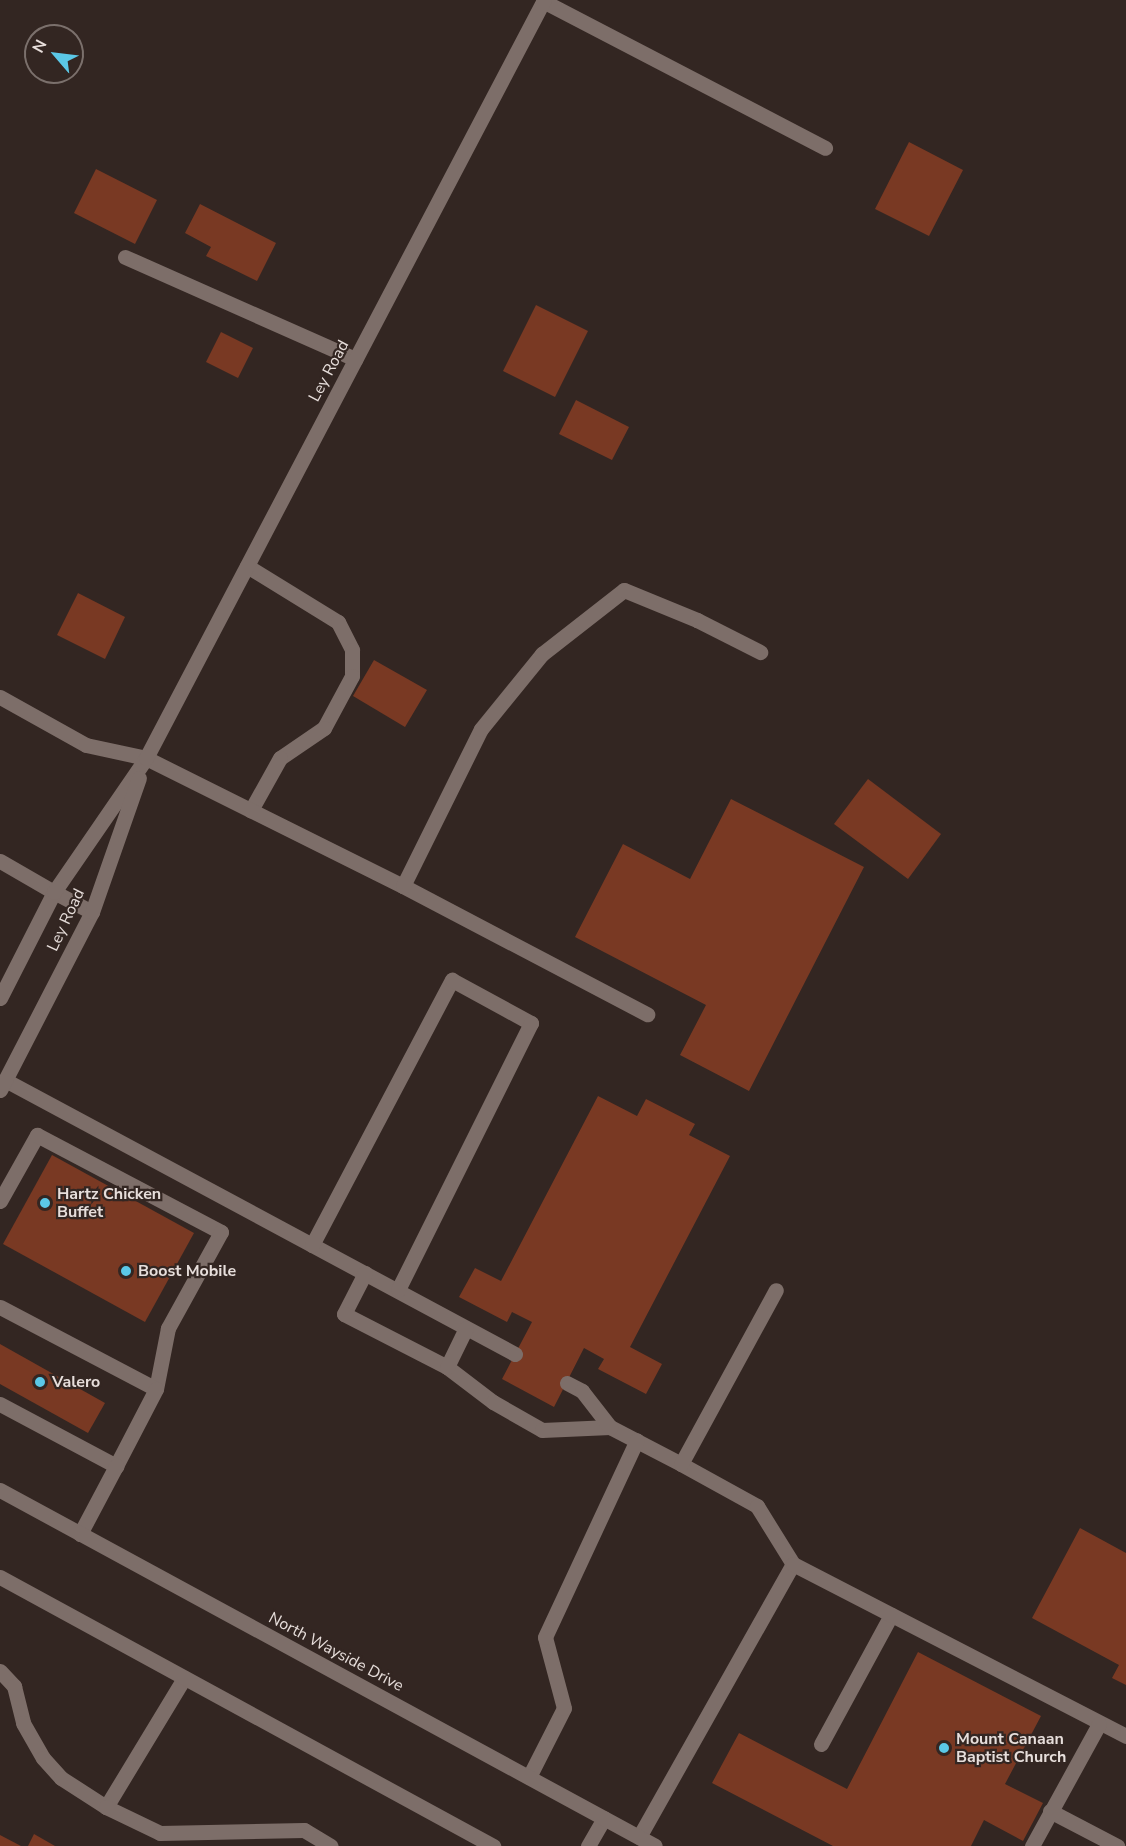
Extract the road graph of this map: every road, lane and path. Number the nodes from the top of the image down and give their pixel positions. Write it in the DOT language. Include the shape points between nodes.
graph roads {
  1 [pos="544,0"];
  2 [pos="825,148"];
  3 [pos="125,257"];
  4 [pos="356,359"];
  5 [pos="247,566"];
  6 [pos="760,652"];
  7 [pos="0,697"];
  8 [pos="146,758"];
  9 [pos="251,810"];
  10 [pos="0,861"];
  11 [pos="403,886"];
  12 [pos="54,892"];
  13 [pos="92,912"];
  14 [pos="0,998"];
  15 [pos="646,1014"];
  16 [pos="3,1085"];
  17 [pos="0,1201"];
  18 [pos="312,1245"];
  19 [pos="365,1273"];
  20 [pos="398,1290"];
  21 [pos="776,1290"];
  22 [pos="0,1307"];
  23 [pos="466,1328"];
  24 [pos="515,1354"];
  25 [pos="447,1367"];
  26 [pos="567,1383"];
  27 [pos="156,1389"];
  28 [pos="0,1404"];
  29 [pos="610,1427"];
  30 [pos="637,1440"];
  31 [pos="681,1464"];
  32 [pos="116,1466"];
  33 [pos="0,1490"];
  34 [pos="80,1534"];
  35 [pos="793,1564"];
  36 [pos="0,1578"];
  37 [pos="891,1615"];
  38 [pos="0,1671"];
  39 [pos="184,1678"];
  40 [pos="1099,1724"];
  41 [pos="1126,1736"];
  42 [pos="821,1744"];
  43 [pos="529,1777"];
  44 [pos="106,1807"];
  45 [pos="1050,1811"];
  46 [pos="604,1818"];
  47 [pos="639,1837"];
  48 [pos="331,1846"];
  49 [pos="493,1846"];
  50 [pos="588,1846"];
  51 [pos="655,1846"];
  52 [pos="1032,1846"];
  53 [pos="1117,1846"];
  1 -- 2 [label="main road"];
  1 -- 4 [label="main road, Ley Road"];
  3 -- 4 [label="main road"];
  4 -- 5 [label="main road, Ley Road"];
  5 -- 8 [label="main road, Ley Road"];
  5 -- 9 [label="main road" via="338,622 352,650 352,676 324,728 279,758"];
  6 -- 11 [label="main road" via="698,620 624,590 542,654 481,729"];
  7 -- 8 [label="main road" via="86,745"];
  8 -- 9 [label="main road"];
  8 -- 12 [label="main road, Ley Road"];
  8 -- 13 [label="main road, Ley Road"];
  9 -- 11 [label="main road"];
  10 -- 12 [label="main road"];
  11 -- 15 [label="main road"];
  12 -- 13 [label="main road"];
  12 -- 14 [label="main road, Ley Road"];
  13 -- 16 [label="main road, Ley Road"];
  16 -- 18 [label="main road"];
  17 -- 27 [label="main road" via="37,1135 221,1232 168,1328"];
  18 -- 19 [label="main road"];
  18 -- 20 [label="main road" via="452,980 531,1023"];
  19 -- 20 [label="main road"];
  19 -- 25 [label="main road" via="344,1314"];
  20 -- 23 [label="main road"];
  21 -- 31 [label="main road"];
  22 -- 27 [label="main road"];
  23 -- 24 [label="main road"];
  23 -- 25 [label="main road"];
  25 -- 29 [label="main road" via="493,1402 542,1430"];
  26 -- 29 [label="main road" via="582,1391"];
  27 -- 32 [label="main road"];
  28 -- 32 [label="main road"];
  29 -- 30 [label="main road"];
  30 -- 31 [label="main road"];
  30 -- 43 [label="main road" via="545,1637 564,1708"];
  31 -- 35 [label="main road" via="758,1506"];
  32 -- 34 [label="main road"];
  33 -- 34 [label="main road, North Wayside Drive"];
  34 -- 43 [label="main road, North Wayside Drive"];
  35 -- 37 [label="main road"];
  35 -- 47 [label="main road"];
  36 -- 39 [label="main road"];
  37 -- 40 [label="main road"];
  37 -- 42 [label="main road"];
  38 -- 44 [label="main road" via="14,1686 23,1723 43,1758 61,1778"];
  39 -- 44 [label="main road"];
  39 -- 49 [label="main road"];
  40 -- 41 [label="main road"];
  40 -- 45 [label="main road"];
  43 -- 46 [label="main road, North Wayside Drive"];
  44 -- 48 [label="main road" via="160,1833 304,1830"];
  45 -- 52 [label="main road"];
  45 -- 53 [label="main road"];
  46 -- 47 [label="main road, North Wayside Drive"];
  46 -- 50 [label="main road"];
  47 -- 51 [label="main road, North Wayside Drive"];
}
